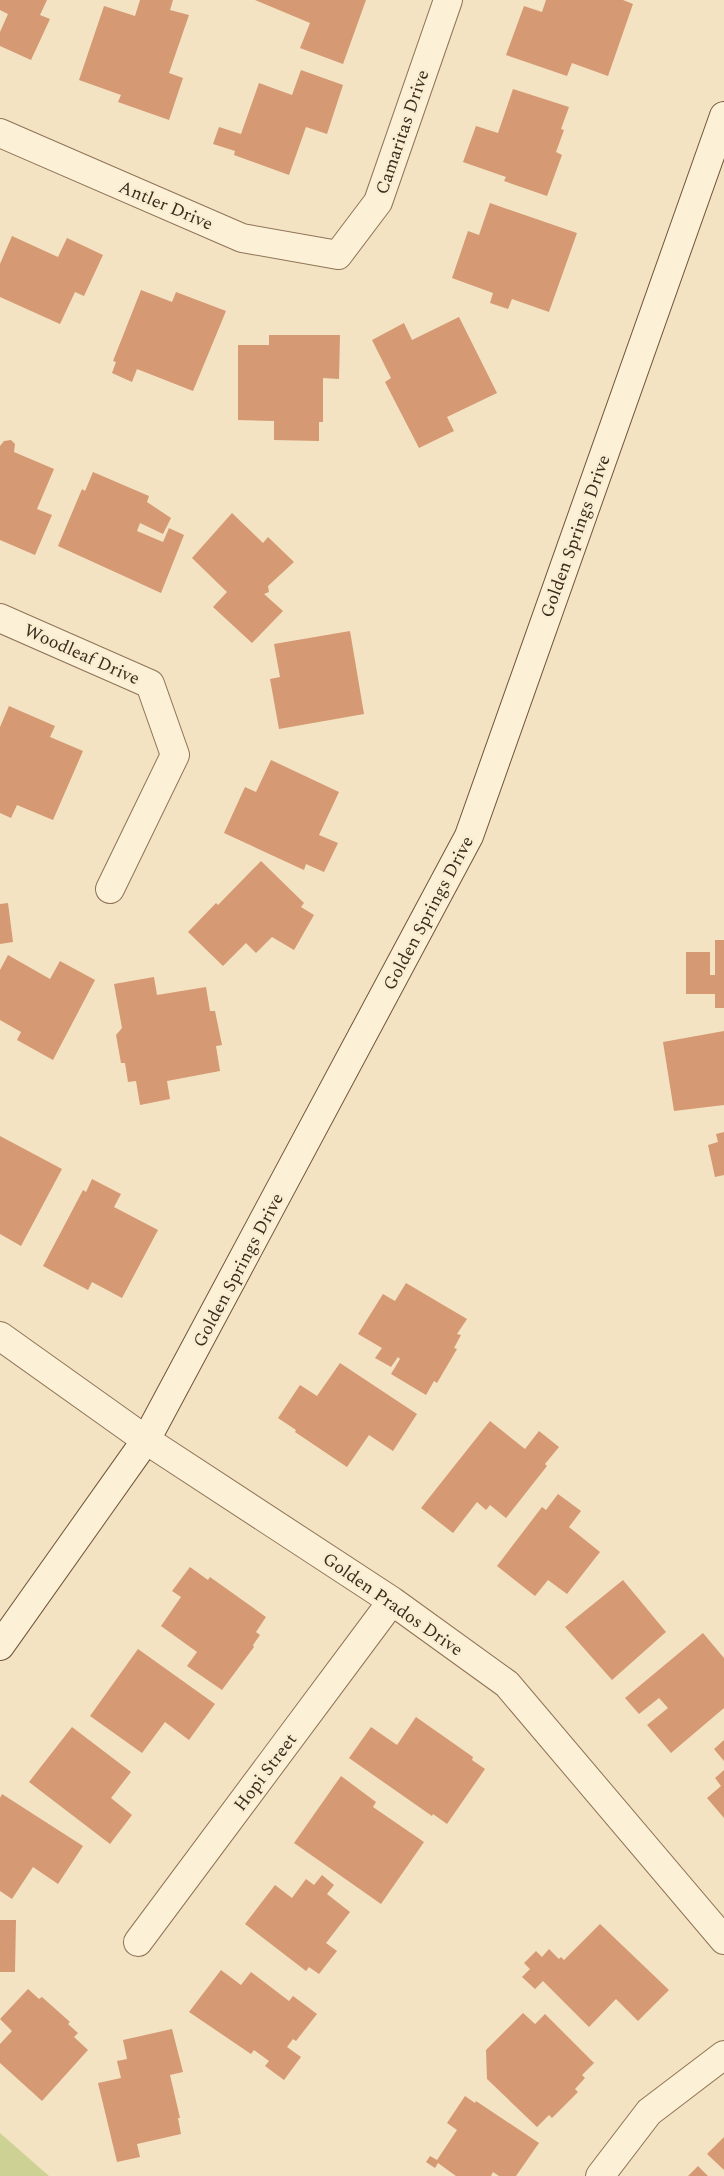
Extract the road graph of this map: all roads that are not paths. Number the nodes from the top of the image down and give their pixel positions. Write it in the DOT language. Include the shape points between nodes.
graph roads {
  1 [pos="448,0"];
  2 [pos="724,116"];
  3 [pos="0,133"];
  4 [pos="338,255"];
  5 [pos="0,618"];
  6 [pos="110,889"];
  7 [pos="0,1336"];
  8 [pos="146,1440"];
  9 [pos="392,1601"];
  10 [pos="0,1646"];
  11 [pos="724,1940"];
  12 [pos="138,1942"];
  13 [pos="724,2055"];
  14 [pos="600,2176"];
  1 -- 4 [label="street, Camaritas Drive" via="378,202"];
  2 -- 8 [label="street, Golden Springs Drive" via="469,836"];
  3 -- 4 [label="street, Antler Drive" via="242,238"];
  5 -- 6 [label="street, Woodleaf Drive" via="150,684 175,755"];
  7 -- 8 [label="street, Golden Prados Drive"];
  8 -- 9 [label="street, Golden Prados Drive"];
  8 -- 10 [label="street, Golden Springs Drive"];
  9 -- 11 [label="street, Golden Prados Drive" via="507,1684"];
  9 -- 12 [label="street, Hopi Street"];
  13 -- 14 [label="street" via="649,2112"];
}
